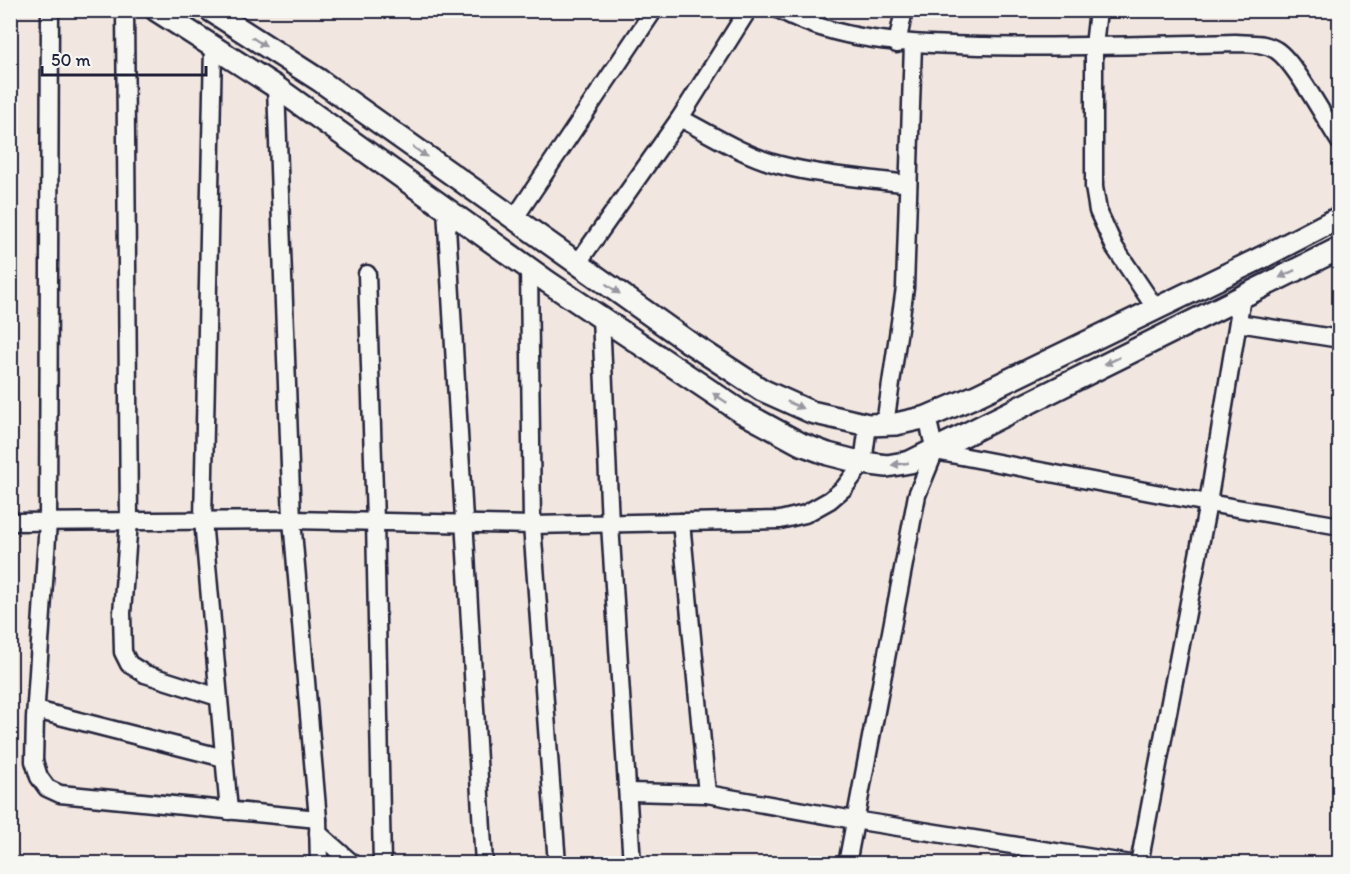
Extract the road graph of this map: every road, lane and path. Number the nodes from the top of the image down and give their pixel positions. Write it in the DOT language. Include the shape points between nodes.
graph roads {
  1 [pos="50,10"];
  2 [pos="125,10"];
  3 [pos="156,10"];
  4 [pos="210,10"];
  5 [pos="654,10"];
  6 [pos="748,10"];
  7 [pos="780,10"];
  8 [pos="904,10"];
  9 [pos="1098,10"];
  10 [pos="905,44"];
  11 [pos="1094,46"];
  12 [pos="213,47"];
  13 [pos="276,87"];
  14 [pos="680,118"];
  15 [pos="1340,142"];
  16 [pos="908,184"];
  17 [pos="446,209"];
  18 [pos="1340,217"];
  19 [pos="514,219"];
  20 [pos="1340,248"];
  21 [pos="577,264"];
  22 [pos="529,268"];
  23 [pos="367,274"];
  24 [pos="1242,297"];
  25 [pos="1156,309"];
  26 [pos="601,317"];
  27 [pos="1238,323"];
  28 [pos="1340,339"];
  29 [pos="927,417"];
  30 [pos="877,425"];
  31 [pos="935,451"];
  32 [pos="863,463"];
  33 [pos="1208,503"];
  34 [pos="203,520"];
  35 [pos="292,520"];
  36 [pos="129,521"];
  37 [pos="375,521"];
  38 [pos="10,522"];
  39 [pos="48,522"];
  40 [pos="681,522"];
  41 [pos="465,524"];
  42 [pos="610,524"];
  43 [pos="531,525"];
  44 [pos="1340,526"];
  45 [pos="218,697"];
  46 [pos="36,710"];
  47 [pos="224,758"];
  48 [pos="628,792"];
  49 [pos="707,794"];
  50 [pos="229,811"];
  51 [pos="854,820"];
  52 [pos="318,826"];
  53 [pos="319,864"];
  54 [pos="353,864"];
  55 [pos="382,864"];
  56 [pos="484,864"];
  57 [pos="557,864"];
  58 [pos="632,864"];
  59 [pos="847,864"];
  60 [pos="1131,864"];
  61 [pos="1139,864"];
  1 -- 39 [label="street"];
  2 -- 36 [label="street"];
  3 -- 12 [label="street"];
  4 -- 19 [label="street, one-way" via="319,80"];
  5 -- 19 [label="street"];
  6 -- 14 [label="street"];
  7 -- 10 [label="street" via="811,25"];
  8 -- 10 [label="street"];
  9 -- 11 [label="street"];
  10 -- 11 [label="street"];
  10 -- 16 [label="street"];
  11 -- 15 [label="street" via="1262,44 1277,50 1294,69"];
  11 -- 25 [label="street" via="1094,187 1098,211 1115,248"];
  12 -- 13 [label="street"];
  12 -- 34 [label="street"];
  13 -- 17 [label="street"];
  13 -- 35 [label="street"];
  14 -- 16 [label="street" via="750,154 779,164"];
  14 -- 21 [label="street"];
  16 -- 30 [label="street" via="905,288"];
  17 -- 22 [label="street"];
  17 -- 41 [label="street"];
  18 -- 25 [label="street"];
  19 -- 21 [label="street"];
  20 -- 24 [label="street, one-way"];
  21 -- 30 [label="street, one-way" via="762,390 811,412"];
  22 -- 26 [label="street"];
  22 -- 43 [label="street"];
  23 -- 37 [label="street"];
  24 -- 27 [label="street"];
  24 -- 31 [label="street, one-way"];
  25 -- 29 [label="street"];
  32 -- 26 [label="street, one-way" via="801,444 740,411"];
  26 -- 42 [label="street"];
  27 -- 28 [label="street"];
  27 -- 33 [label="street"];
  29 -- 30 [label="street"];
  29 -- 31 [label="street"];
  30 -- 32 [label="street"];
  31 -- 32 [label="street, one-way" via="910,462 887,466"];
  31 -- 33 [label="street"];
  31 -- 51 [label="street" via="917,495"];
  32 -- 40 [label="street" via="844,488 805,514 780,520"];
  33 -- 44 [label="street"];
  33 -- 61 [label="street"];
  34 -- 35 [label="street"];
  34 -- 36 [label="street"];
  34 -- 45 [label="street"];
  35 -- 37 [label="street"];
  35 -- 52 [label="street"];
  36 -- 39 [label="street"];
  36 -- 45 [label="street" via="122,613 123,652 129,664 146,674"];
  37 -- 41 [label="street"];
  37 -- 55 [label="street"];
  38 -- 39 [label="street"];
  39 -- 46 [label="street"];
  40 -- 42 [label="street"];
  40 -- 49 [label="street"];
  41 -- 43 [label="street"];
  41 -- 56 [label="street"];
  42 -- 43 [label="street"];
  42 -- 48 [label="street"];
  43 -- 57 [label="street"];
  45 -- 47 [label="street"];
  46 -- 47 [label="street"];
  46 -- 50 [label="street" via="34,761 46,789 60,794"];
  47 -- 50 [label="street"];
  48 -- 49 [label="street"];
  48 -- 58 [label="street"];
  49 -- 51 [label="street"];
  50 -- 52 [label="street"];
  51 -- 59 [label="street"];
  51 -- 60 [label="street"];
  52 -- 53 [label="street"];
  52 -- 54 [label="street"];
}
